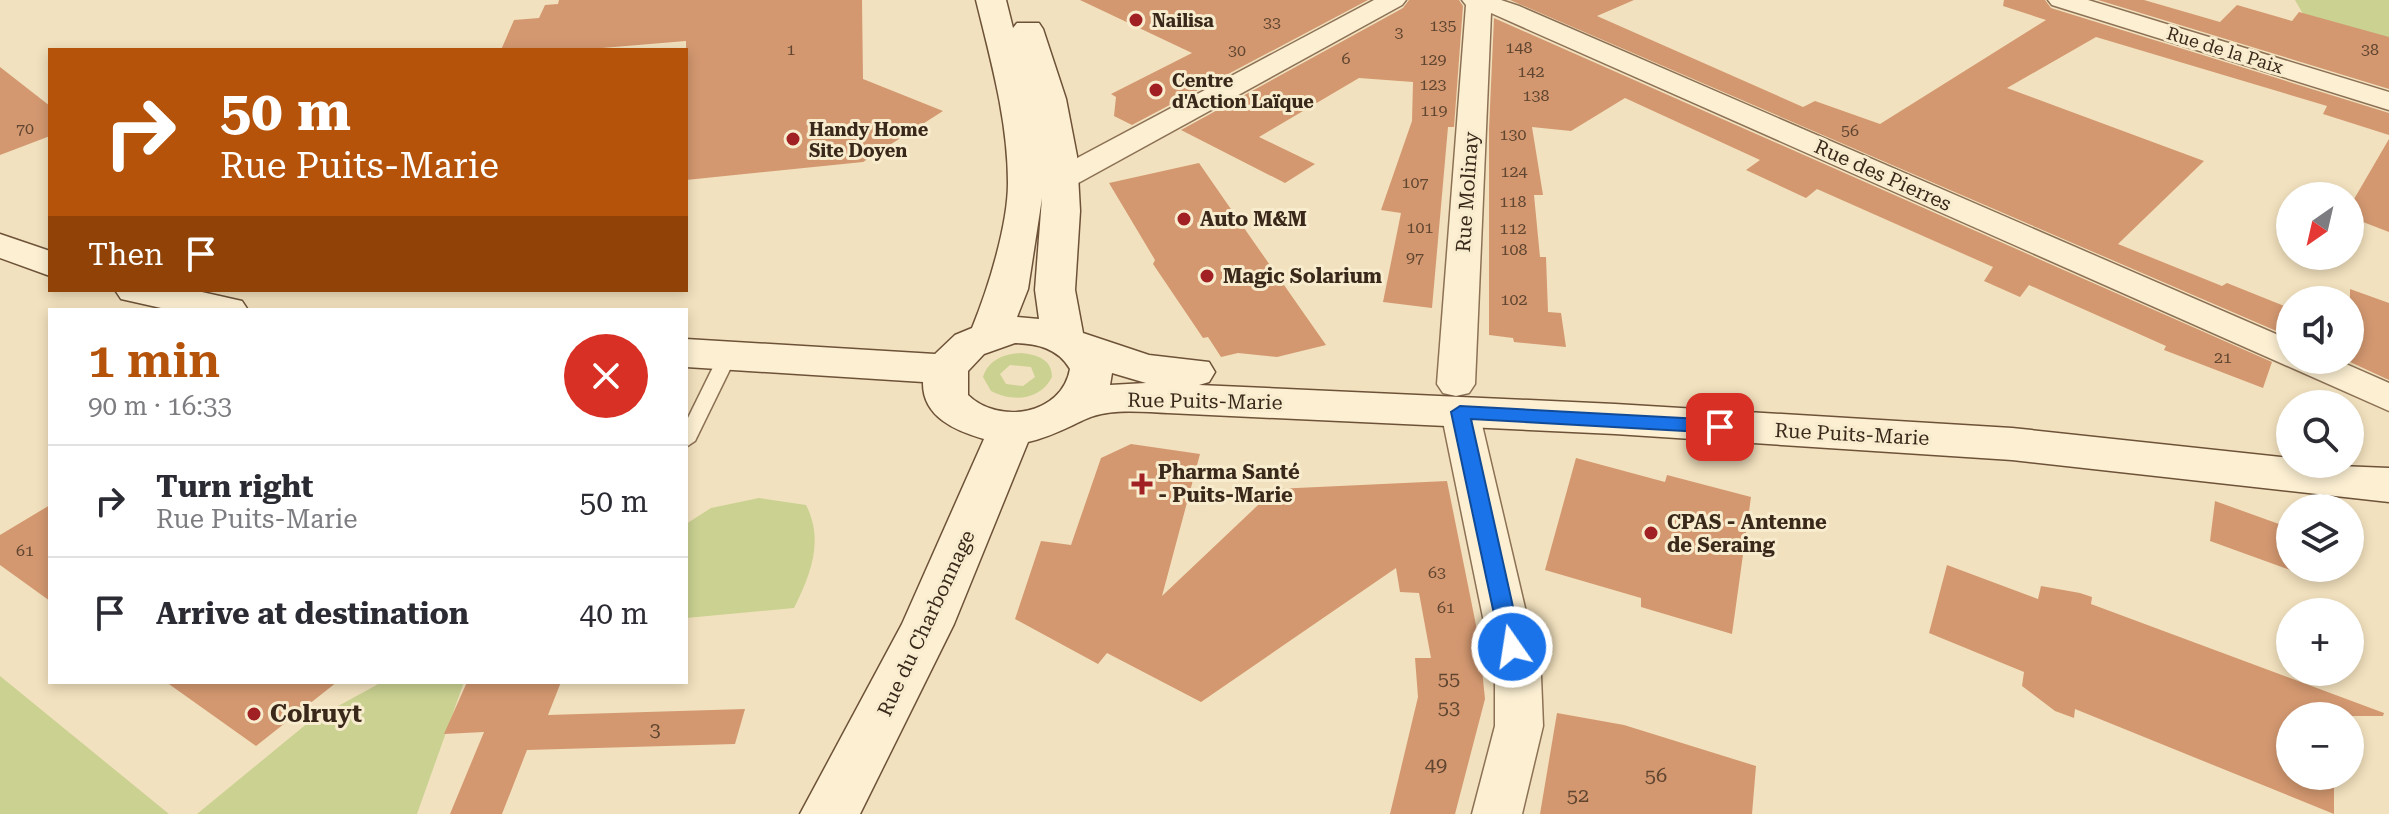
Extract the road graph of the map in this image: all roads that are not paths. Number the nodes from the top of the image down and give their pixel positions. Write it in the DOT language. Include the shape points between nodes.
graph roads {
  1 [pos="991,0"];
  2 [pos="1019,0"];
  3 [pos="1393,0"];
  4 [pos="1477,0"];
  5 [pos="2061,0"];
  6 [pos="2389,101"];
  7 [pos="1060,180"];
  8 [pos="0,245"];
  9 [pos="48,263"];
  10 [pos="144,292"];
  11 [pos="219,308"];
  12 [pos="990,335"];
  13 [pos="1070,343"];
  14 [pos="2276,348"];
  15 [pos="688,353"];
  16 [pos="728,355"];
  17 [pos="947,369"];
  18 [pos="2336,374"];
  19 [pos="1458,398"];
  20 [pos="2389,398"];
  21 [pos="1075,405"];
  22 [pos="688,427"];
  23 [pos="1011,427"];
  24 [pos="2276,445"];
  25 [pos="2364,454"];
  26 [pos="2389,456"];
  27 [pos="2389,485"];
  28 [pos="829,814"];
  29 [pos="1497,814"];
  1 -- 12 [label="street" via="1019,110 1026,186 1008,289"];
  2 -- 7 [label="street" via="1049,99"];
  3 -- 7 [label="street"];
  4 -- 14 [label="street, Rue des Pierres"];
  4 -- 19 [label="street, Rue Molinay"];
  5 -- 6 [label="street, Rue de la Paix"];
  7 -- 13 [label="street" via="1055,290"];
  8 -- 9 [label="street"];
  10 -- 11 [label="street"];
  12 -- 13 [label="street" via="1023,330"];
  12 -- 17 [label="street" via="963,349"];
  13 -- 19 [label="street, Rue Puits-Marie" via="1148,369"];
  13 -- 21 [label="street" via="1091,369 1086,391"];
  15 -- 16 [label="street"];
  16 -- 17 [label="street"];
  16 -- 22 [label="lane"];
  17 -- 23 [label="street" via="946,397 955,409 970,419"];
  18 -- 20 [label="street"];
  19 -- 21 [label="street, Rue Puits-Marie" via="1134,397"];
  19 -- 24 [label="street, Rue Puits-Marie" via="1964,413"];
  19 -- 27 [label="street, Rue Puits-Marie" via="2012,444"];
  19 -- 29 [label="street, Rue Molinay" via="1518,676 1519,726"];
  21 -- 23 [label="street" via="1057,417"];
  23 -- 28 [label="street, Rue du Charbonnage" via="931,620"];
  25 -- 26 [label="street"];
}
